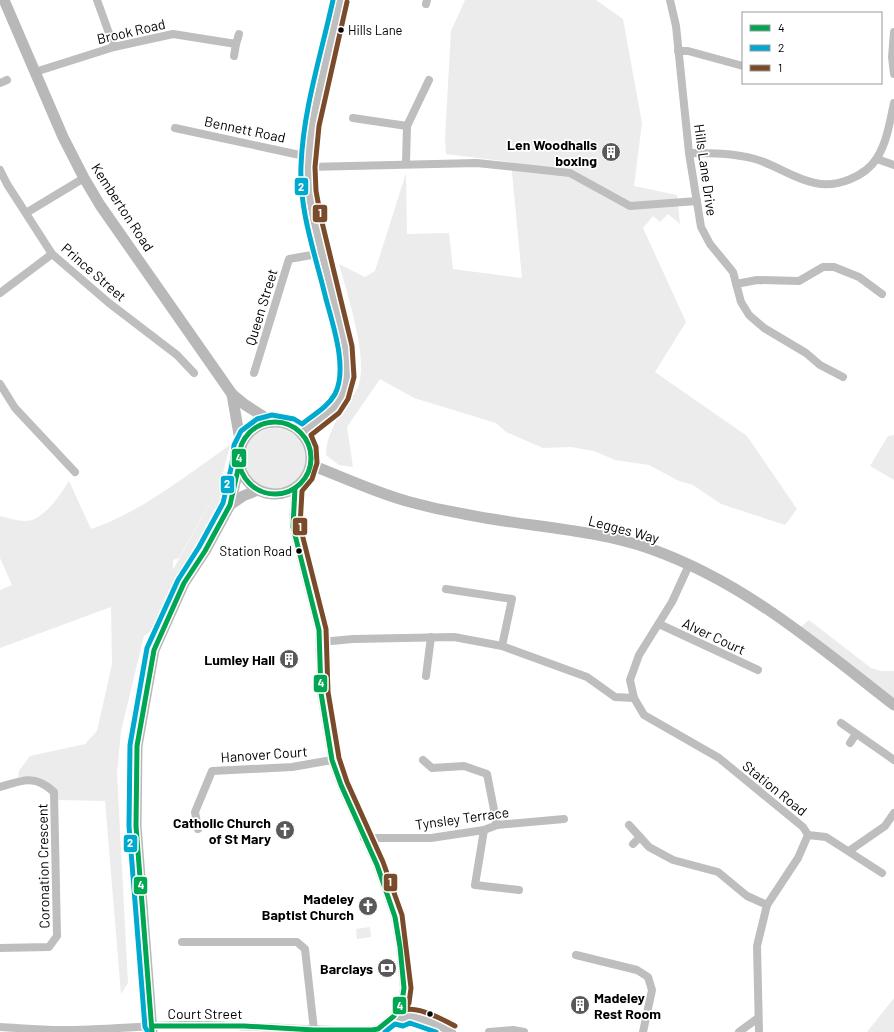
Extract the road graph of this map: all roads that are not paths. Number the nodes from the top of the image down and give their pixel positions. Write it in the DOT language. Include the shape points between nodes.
graph roads {
  1 [pos="4,0"];
  2 [pos="97,0"];
  3 [pos="340,0"];
  4 [pos="670,0"];
  5 [pos="894,32"];
  6 [pos="239,34"];
  7 [pos="236,44"];
  8 [pos="114,47"];
  9 [pos="678,51"];
  10 [pos="234,56"];
  11 [pos="742,66"];
  12 [pos="34,72"];
  13 [pos="894,74"];
  14 [pos="429,80"];
  15 [pos="894,103"];
  16 [pos="353,118"];
  17 [pos="407,126"];
  18 [pos="175,128"];
  19 [pos="689,153"];
  20 [pos="309,157"];
  21 [pos="877,159"];
  22 [pos="406,163"];
  23 [pos="894,165"];
  24 [pos="308,167"];
  25 [pos="0,170"];
  26 [pos="84,178"];
  27 [pos="697,200"];
  28 [pos="26,213"];
  29 [pos="322,253"];
  30 [pos="52,254"];
  31 [pos="736,284"];
  32 [pos="0,293"];
  33 [pos="882,294"];
  34 [pos="194,374"];
  35 [pos="254,374"];
  36 [pos="843,377"];
  37 [pos="0,384"];
  38 [pos="232,394"];
  39 [pos="272,422"];
  40 [pos="302,433"];
  41 [pos="241,446"];
  42 [pos="239,465"];
  43 [pos="311,465"];
  44 [pos="75,472"];
  45 [pos="295,488"];
  46 [pos="258,490"];
  47 [pos="230,505"];
  48 [pos="689,565"];
  49 [pos="446,589"];
  50 [pos="659,624"];
  51 [pos="431,637"];
  52 [pos="321,642"];
  53 [pos="502,646"];
  54 [pos="758,670"];
  55 [pos="426,676"];
  56 [pos="634,698"];
  57 [pos="894,705"];
  58 [pos="841,723"];
  59 [pos="856,734"];
  60 [pos="850,743"];
  61 [pos="332,760"];
  62 [pos="423,760"];
  63 [pos="894,760"];
  64 [pos="0,787"];
  65 [pos="894,813"];
  66 [pos="564,819"];
  67 [pos="497,825"];
  68 [pos="629,825"];
  69 [pos="198,829"];
  70 [pos="484,830"];
  71 [pos="808,835"];
  72 [pos="640,837"];
  73 [pos="364,838"];
  74 [pos="633,844"];
  75 [pos="849,852"];
  76 [pos="882,873"];
  77 [pos="519,890"];
  78 [pos="767,905"];
  79 [pos="182,942"];
  80 [pos="0,948"];
  81 [pos="576,955"];
  82 [pos="402,1002"];
  83 [pos="394,1016"];
  84 [pos="409,1016"];
  85 [pos="758,1018"];
  86 [pos="0,1027"];
  87 [pos="152,1029"];
  88 [pos="314,1030"];
  89 [pos="452,1032"];
  90 [pos="489,1032"];
  91 [pos="524,1032"];
  92 [pos="643,1032"];
  93 [pos="739,1032"];
  94 [pos="758,1032"];
  1 -- 12 [label="street, Kemberton Road"];
  2 -- 8 [label="street"];
  3 -- 20 [label="street" via="312,125"];
  4 -- 9 [label="street, Hills Lane Drive"];
  5 -- 13 [label="street"];
  6 -- 7 [label="street"];
  7 -- 8 [label="street, Brook Road" via="173,34"];
  7 -- 10 [label="street"];
  8 -- 12 [label="street, Brook Road"];
  9 -- 11 [label="street" via="700,54"];
  9 -- 19 [label="street, Hills Lane Drive"];
  12 -- 26 [label="street, Kemberton Road"];
  14 -- 17 [label="street"];
  15 -- 21 [label="street" via="888,132"];
  16 -- 17 [label="street"];
  17 -- 22 [label="street"];
  18 -- 20 [label="street, Bennett Road"];
  19 -- 21 [label="street" via="719,153 756,159 804,180 826,184 850,180"];
  19 -- 27 [label="street, Hills Lane Drive"];
  20 -- 24 [label="street"];
  21 -- 23 [label="street"];
  22 -- 24 [label="street"];
  22 -- 27 [label="street" via="477,163 570,173 630,206"];
  24 -- 29 [label="street" via="310,192"];
  25 -- 28 [label="street, Prince Street"];
  26 -- 28 [label="street"];
  26 -- 38 [label="street, Kemberton Road" via="100,205"];
  27 -- 31 [label="street, Hills Lane Drive" via="701,227 710,244 733,272"];
  28 -- 30 [label="street, Prince Street"];
  29 -- 35 [label="street, Queen Street" via="289,259"];
  29 -- 40 [label="street" via="345,347 347,377 342,396 332,409"];
  30 -- 32 [label="street"];
  30 -- 34 [label="street, Prince Street" via="109,303 177,355"];
  31 -- 33 [label="street" via="756,280 799,281 823,267 834,267 859,276"];
  31 -- 36 [label="street, Hills Lane Drive" via="744,309 754,320 820,365"];
  37 -- 44 [label="street" via="15,408"];
  38 -- 39 [label="street, Kemberton Road"];
  38 -- 41 [label="street, Kemberton Road"];
  39 -- 40 [label="street" via="292,426"];
  39 -- 41 [label="street" via="252,430"];
  40 -- 43 [label="street" via="308,443"];
  41 -- 42 [label="street"];
  42 -- 46 [label="street" via="243,476"];
  42 -- 47 [label="street"];
  43 -- 45 [label="street" via="306,478"];
  43 -- 48 [label="street, Legges Way" via="411,502 465,514 608,537 650,549"];
  45 -- 46 [label="street" via="283,494 268,494"];
  45 -- 52 [label="street" via="293,527"];
  46 -- 47 [label="street"];
  47 -- 87 [label="street" via="184,583 154,650 138,746 136,826"];
  48 -- 50 [label="street, Station Road"];
  48 -- 57 [label="street, Legges Way" via="770,609"];
  49 -- 53 [label="street" via="512,599"];
  50 -- 54 [label="street, Alver Court"];
  50 -- 56 [label="street, Station Road" via="639,655 630,680"];
  51 -- 52 [label="street"];
  51 -- 53 [label="street" via="454,637"];
  51 -- 55 [label="street"];
  52 -- 61 [label="street" via="321,693"];
  53 -- 56 [label="street" via="587,677 615,697"];
  56 -- 71 [label="street, Station Road" via="644,715 719,758 804,827"];
  58 -- 59 [label="street"];
  59 -- 60 [label="street"];
  59 -- 63 [label="street"];
  61 -- 69 [label="street, Hanover Court" via="292,767 212,771 195,812"];
  61 -- 73 [label="street"];
  62 -- 67 [label="street" via="432,768 464,766 487,774"];
  64 -- 80 [label="street, Coronation Crescent" via="22,780 44,783 54,792 57,936 49,948"];
  65 -- 75 [label="street" via="885,826"];
  66 -- 67 [label="street, Tynsley Terrace"];
  67 -- 70 [label="street, Tynsley Terrace"];
  68 -- 72 [label="street"];
  70 -- 73 [label="street, Tynsley Terrace" via="431,838"];
  70 -- 77 [label="street" via="476,885"];
  71 -- 75 [label="street" via="826,837"];
  71 -- 78 [label="street, Station Road" via="798,858"];
  72 -- 74 [label="street"];
  72 -- 78 [label="street" via="649,847 673,860 718,872 747,896"];
  73 -- 82 [label="street" via="377,865 395,917 404,988"];
  75 -- 76 [label="street"];
  78 -- 85 [label="street, Station Road" via="757,946"];
  79 -- 88 [label="street" via="297,942 305,949"];
  81 -- 92 [label="street" via="637,970 648,977 652,990"];
  82 -- 83 [label="street"];
  82 -- 84 [label="street" via="407,1007"];
  83 -- 84 [label="street" via="403,1019"];
  83 -- 88 [label="street, Court Street" via="378,1029"];
  84 -- 89 [label="street" via="431,1022"];
  85 -- 93 [label="street"];
  85 -- 94 [label="street, Station Road"];
  86 -- 87 [label="street, Court Street" via="60,1030"];
  87 -- 88 [label="street, Court Street" via="244,1026"];
  90 -- 91 [label="street"];
}
